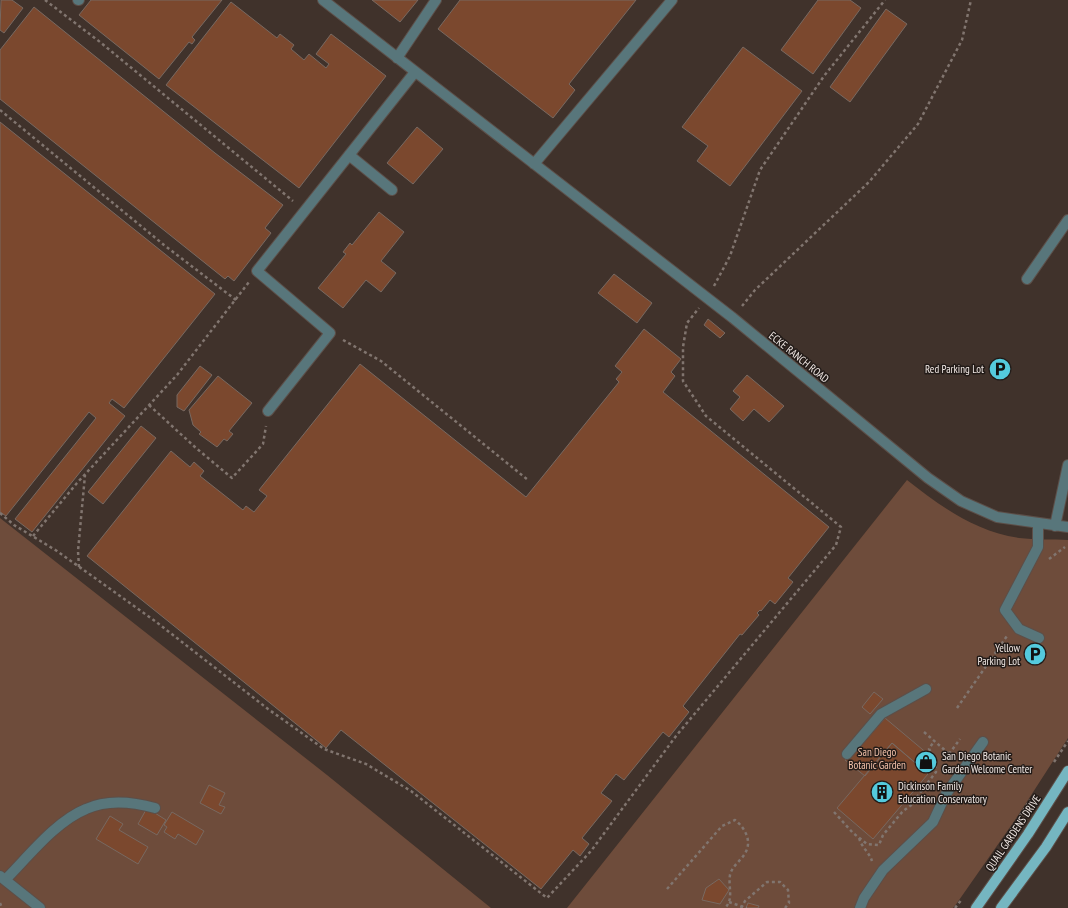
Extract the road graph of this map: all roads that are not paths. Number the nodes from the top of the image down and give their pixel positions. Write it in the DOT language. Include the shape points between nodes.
graph roads {
  1 [pos="323,0"];
  2 [pos="436,0"];
  3 [pos="672,0"];
  4 [pos="397,58"];
  5 [pos="415,72"];
  6 [pos="349,155"];
  7 [pos="534,164"];
  8 [pos="392,190"];
  9 [pos="1068,220"];
  10 [pos="1027,279"];
  11 [pos="268,411"];
  12 [pos="1068,465"];
  13 [pos="1038,523"];
  14 [pos="1055,526"];
  15 [pos="1068,527"];
  16 [pos="1039,638"];
  17 [pos="926,689"];
  18 [pos="984,742"];
  19 [pos="847,754"];
  20 [pos="1068,771"];
  21 [pos="156,808"];
  22 [pos="1068,812"];
  23 [pos="2,878"];
  24 [pos="40,908"];
  25 [pos="860,908"];
  26 [pos="976,908"];
  27 [pos="1001,908"];
  1 -- 4 [label="street, ECKE RANCH ROAD"];
  2 -- 4 [label="street"];
  3 -- 7 [label="street"];
  4 -- 5 [label="street, ECKE RANCH ROAD"];
  5 -- 6 [label="street"];
  5 -- 7 [label="street, ECKE RANCH ROAD"];
  6 -- 8 [label="street"];
  6 -- 11 [label="street" via="257,271 330,333"];
  7 -- 13 [label="street, ECKE RANCH ROAD" via="733,318 928,478 961,501 998,517"];
  9 -- 10 [label="street"];
  12 -- 14 [label="street"];
  13 -- 14 [label="street, ECKE RANCH ROAD"];
  13 -- 16 [label="street" via="1038,547 1005,610 1019,629"];
  14 -- 15 [label="street, ECKE RANCH ROAD"];
  17 -- 19 [label="street" via="881,714"];
  18 -- 25 [label="street" via="946,794 933,822 883,870"];
  20 -- 26 [label="main road, QUAIL GARDENS DRIVE"];
  21 -- 23 [label="street" via="124,802 86,809 60,826"];
  22 -- 27 [label="main road" via="1046,848"];
  23 -- 24 [label="street"];
}
